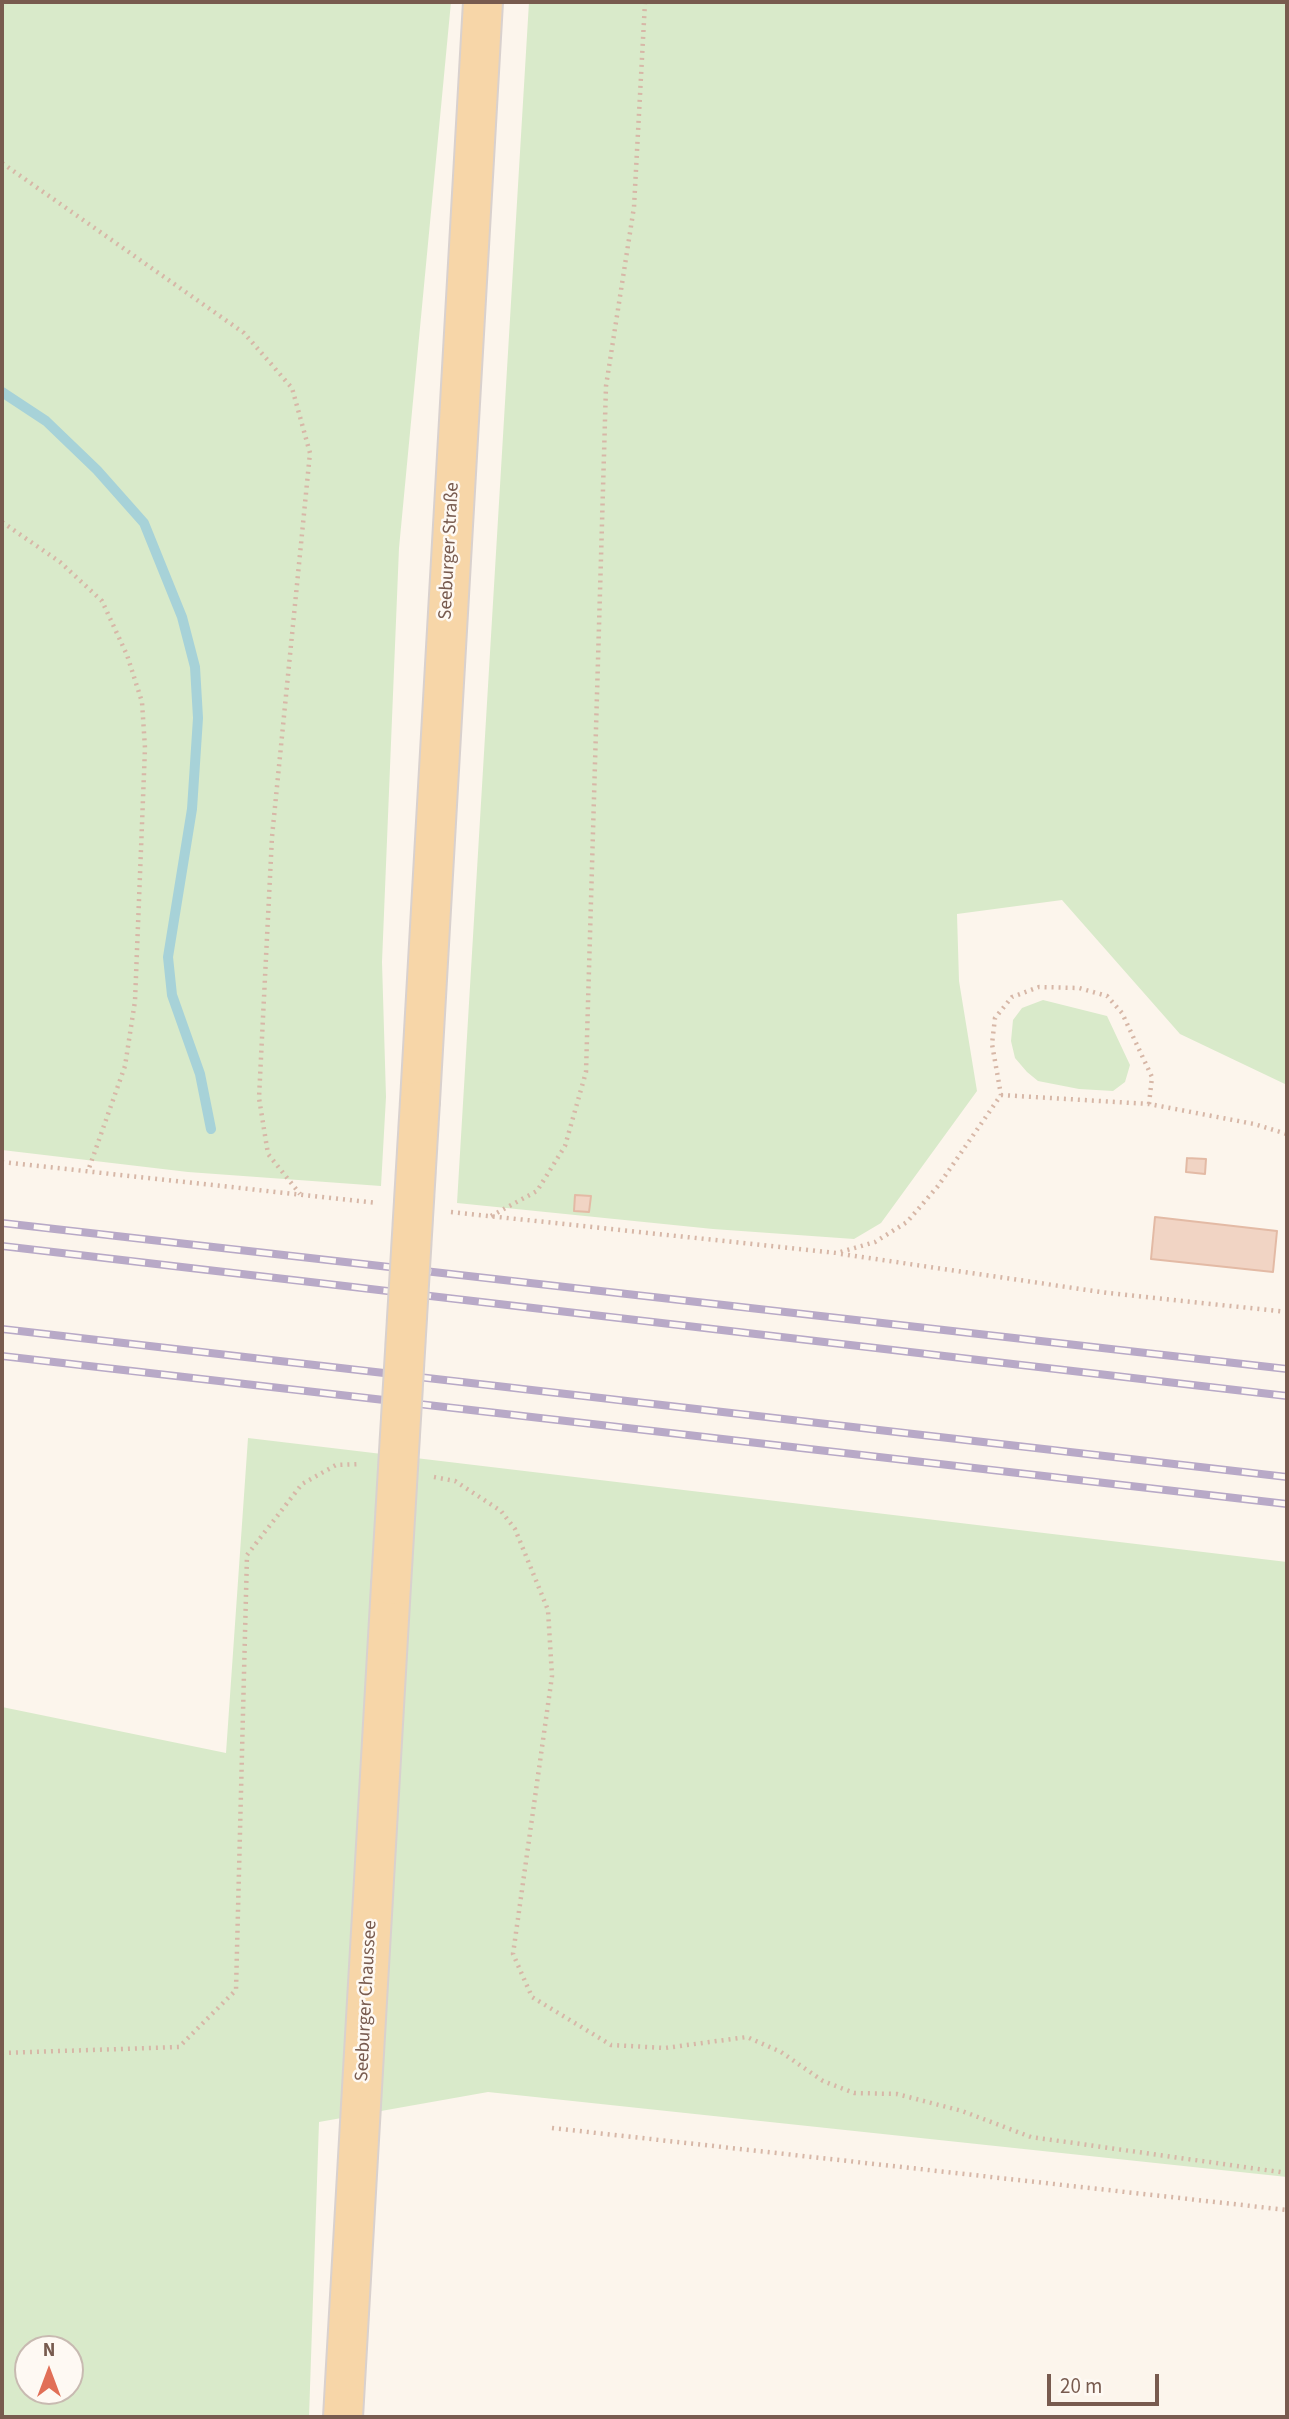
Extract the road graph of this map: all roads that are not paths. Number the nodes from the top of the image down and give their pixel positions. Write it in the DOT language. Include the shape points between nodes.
graph roads {
  1 [pos="483,2"];
  2 [pos="391,1585"];
  3 [pos="343,2417"];
  1 -- 2 [label="main road, Seeburger Straße, bridge"];
  2 -- 3 [label="main road, Seeburger Chaussee"];
}
